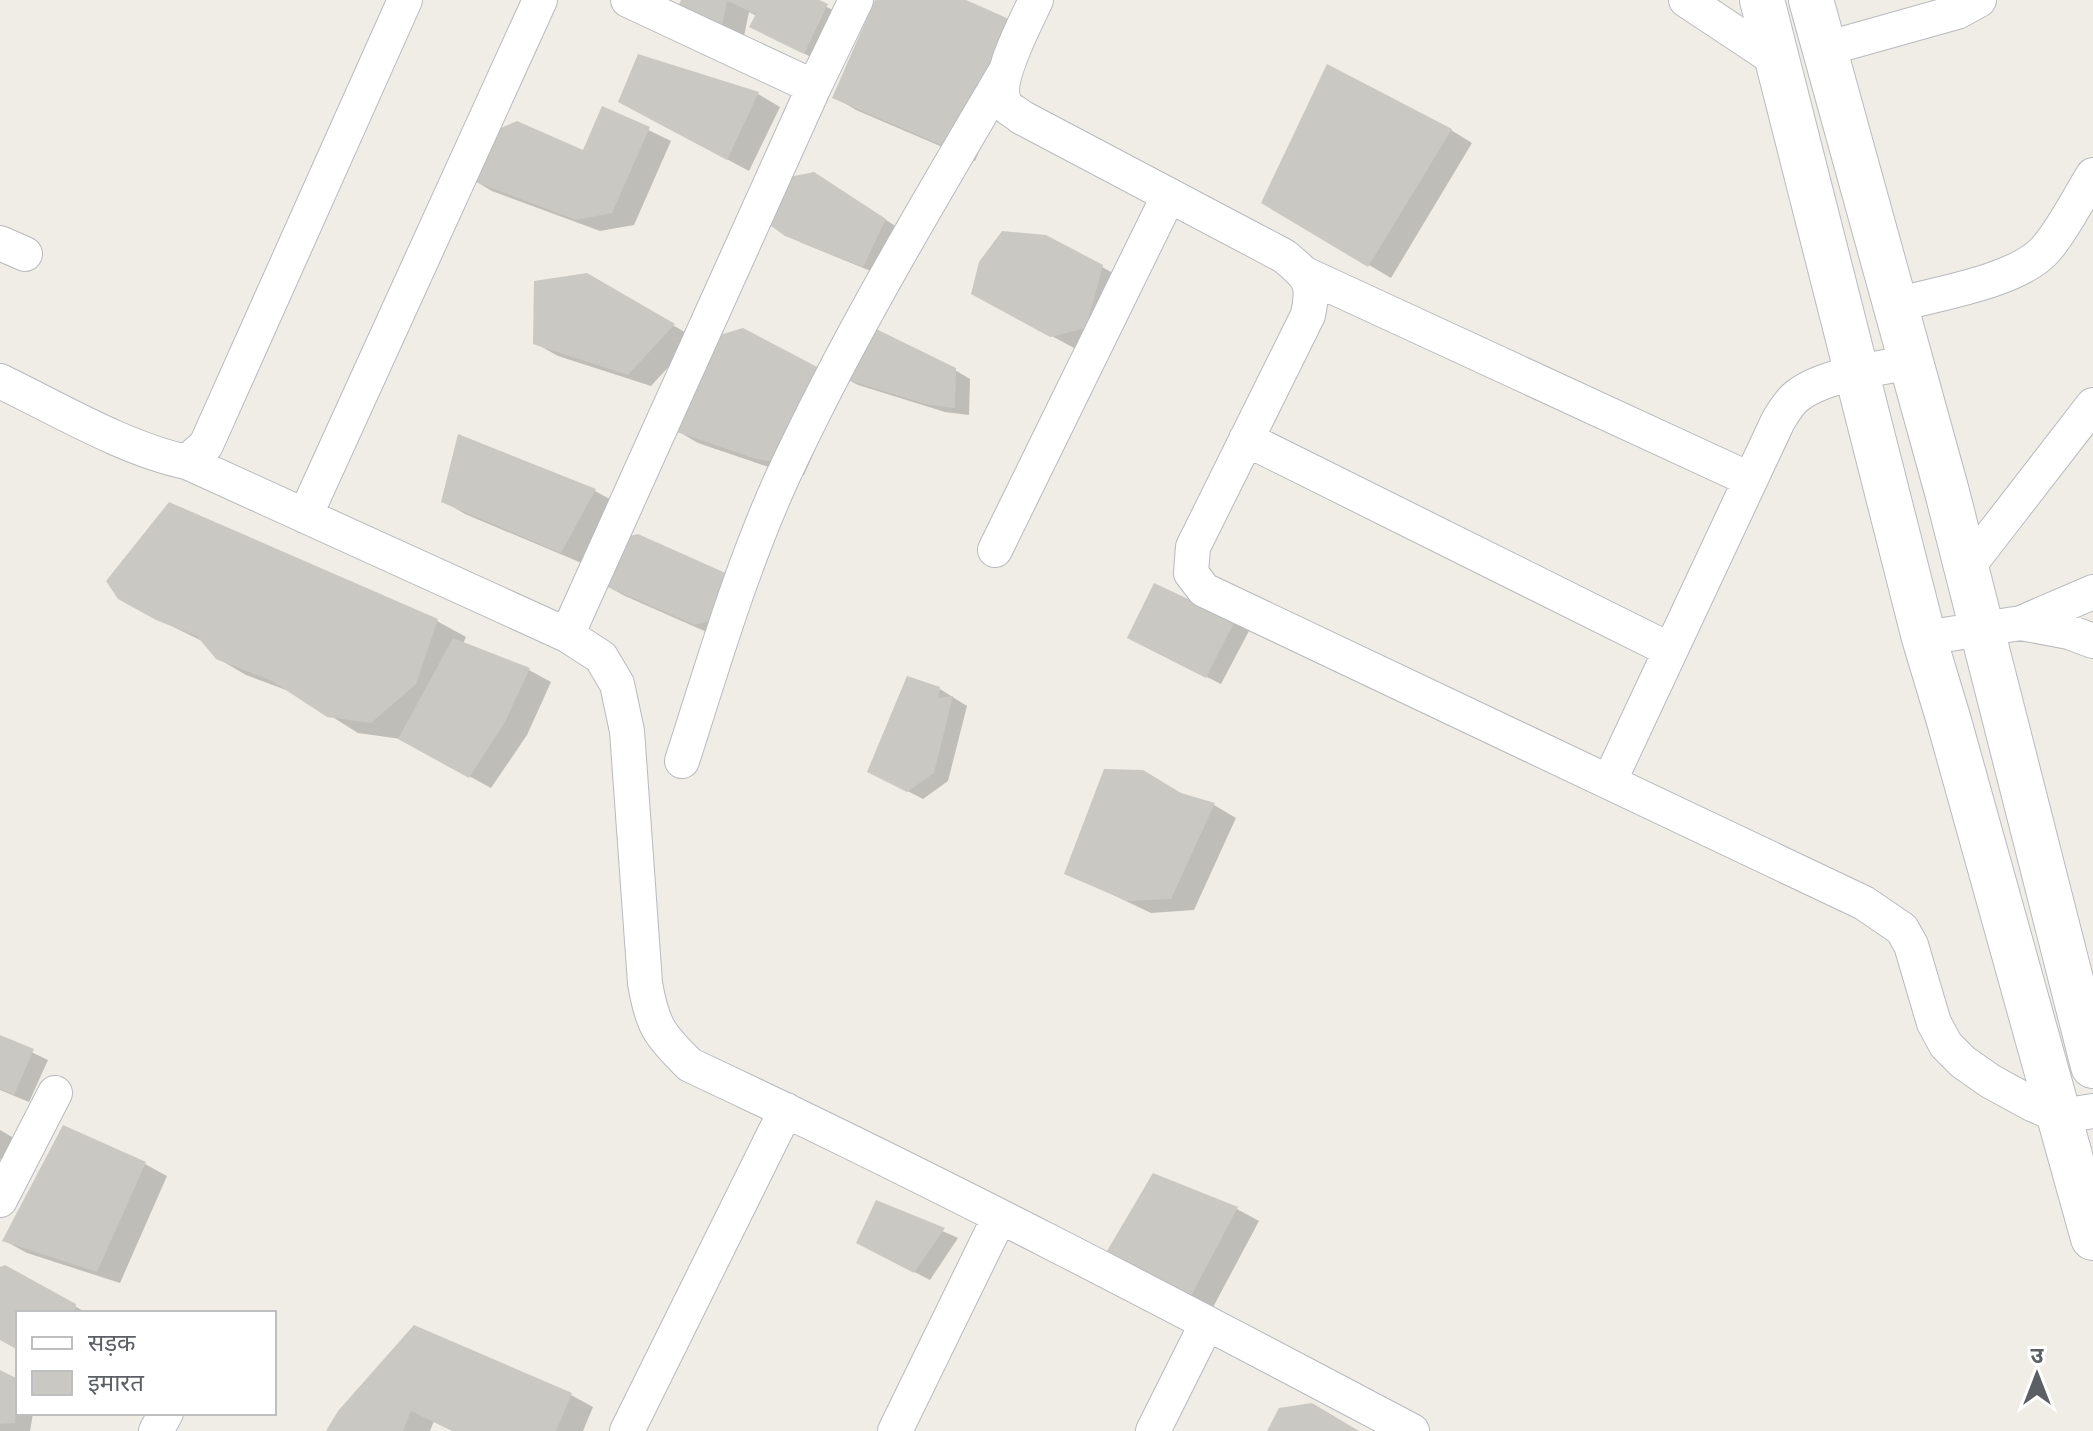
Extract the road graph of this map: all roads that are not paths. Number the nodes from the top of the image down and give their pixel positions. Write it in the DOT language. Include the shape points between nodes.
graph roads {
  1 [pos="405,0"];
  2 [pos="540,0"];
  3 [pos="628,0"];
  4 [pos="856,0"];
  5 [pos="1036,0"];
  6 [pos="1686,0"];
  7 [pos="1762,0"];
  8 [pos="1811,0"];
  9 [pos="1979,0"];
  10 [pos="1825,49"];
  11 [pos="1778,61"];
  12 [pos="1007,68"];
  13 [pos="814,87"];
  14 [pos="2093,175"];
  15 [pos="1169,195"];
  16 [pos="1305,274"];
  17 [pos="1895,305"];
  18 [pos="1911,362"];
  19 [pos="1858,373"];
  20 [pos="0,381"];
  21 [pos="2088,420"];
  22 [pos="1246,439"];
  23 [pos="187,462"];
  24 [pos="1749,479"];
  25 [pos="305,516"];
  26 [pos="995,550"];
  27 [pos="1966,569"];
  28 [pos="2093,592"];
  29 [pos="2001,627"];
  30 [pos="567,635"];
  31 [pos="1924,638"];
  32 [pos="2093,641"];
  33 [pos="1670,650"];
  34 [pos="682,761"];
  35 [pos="1609,782"];
  36 [pos="2084,992"];
  37 [pos="2093,1066"];
  38 [pos="55,1093"];
  39 [pos="786,1110"];
  40 [pos="2077,1113"];
  41 [pos="0,1200"];
  42 [pos="999,1218"];
  43 [pos="2093,1238"];
  44 [pos="1207,1323"];
  45 [pos="627,1431"];
  46 [pos="895,1431"];
  47 [pos="1153,1431"];
  48 [pos="1412,1431"];
  1 -- 23 [label="street" via="206,445"];
  2 -- 25 [label="street"];
  3 -- 13 [label="street"];
  4 -- 13 [label="street"];
  5 -- 12 [label="street"];
  6 -- 11 [label="street"];
  7 -- 11 [label="street"];
  8 -- 10 [label="street"];
  9 -- 10 [label="street" via="1957,12"];
  10 -- 17 [label="street"];
  11 -- 19 [label="street"];
  12 -- 15 [label="street" via="1001,90 1006,106"];
  12 -- 34 [label="street" via="871,300 782,478 742,576"];
  13 -- 30 [label="street"];
  14 -- 17 [label="street" via="2046,250 2025,267"];
  15 -- 16 [label="street" via="1284,256"];
  15 -- 26 [label="street"];
  16 -- 22 [label="street" via="1312,293 1308,315"];
  16 -- 24 [label="street"];
  17 -- 18 [label="street"];
  18 -- 19 [label="street"];
  18 -- 27 [label="street"];
  19 -- 24 [label="street" via="1796,397"];
  19 -- 31 [label="street"];
  20 -- 23 [label="street" via="141,448"];
  21 -- 27 [label="street"];
  22 -- 33 [label="street"];
  22 -- 35 [label="street" via="1193,547 1191,573 1204,590"];
  23 -- 25 [label="street"];
  24 -- 33 [label="street"];
  25 -- 30 [label="street"];
  27 -- 29 [label="street"];
  28 -- 29 [label="street"];
  29 -- 31 [label="street"];
  29 -- 32 [label="street" via="2069,632"];
  29 -- 36 [label="street"];
  30 -- 39 [label="street" via="601,657 617,684 627,731 651,1018 690,1065"];
  31 -- 40 [label="street"];
  33 -- 35 [label="street"];
  35 -- 40 [label="street" via="1864,903 1902,929 1946,1045 1990,1081 2032,1104"];
  36 -- 37 [label="street"];
  38 -- 41 [label="street"];
  39 -- 42 [label="street"];
  39 -- 45 [label="street"];
  40 -- 43 [label="street"];
  42 -- 44 [label="street"];
  42 -- 46 [label="street"];
  44 -- 47 [label="street"];
  44 -- 48 [label="street"];
}
